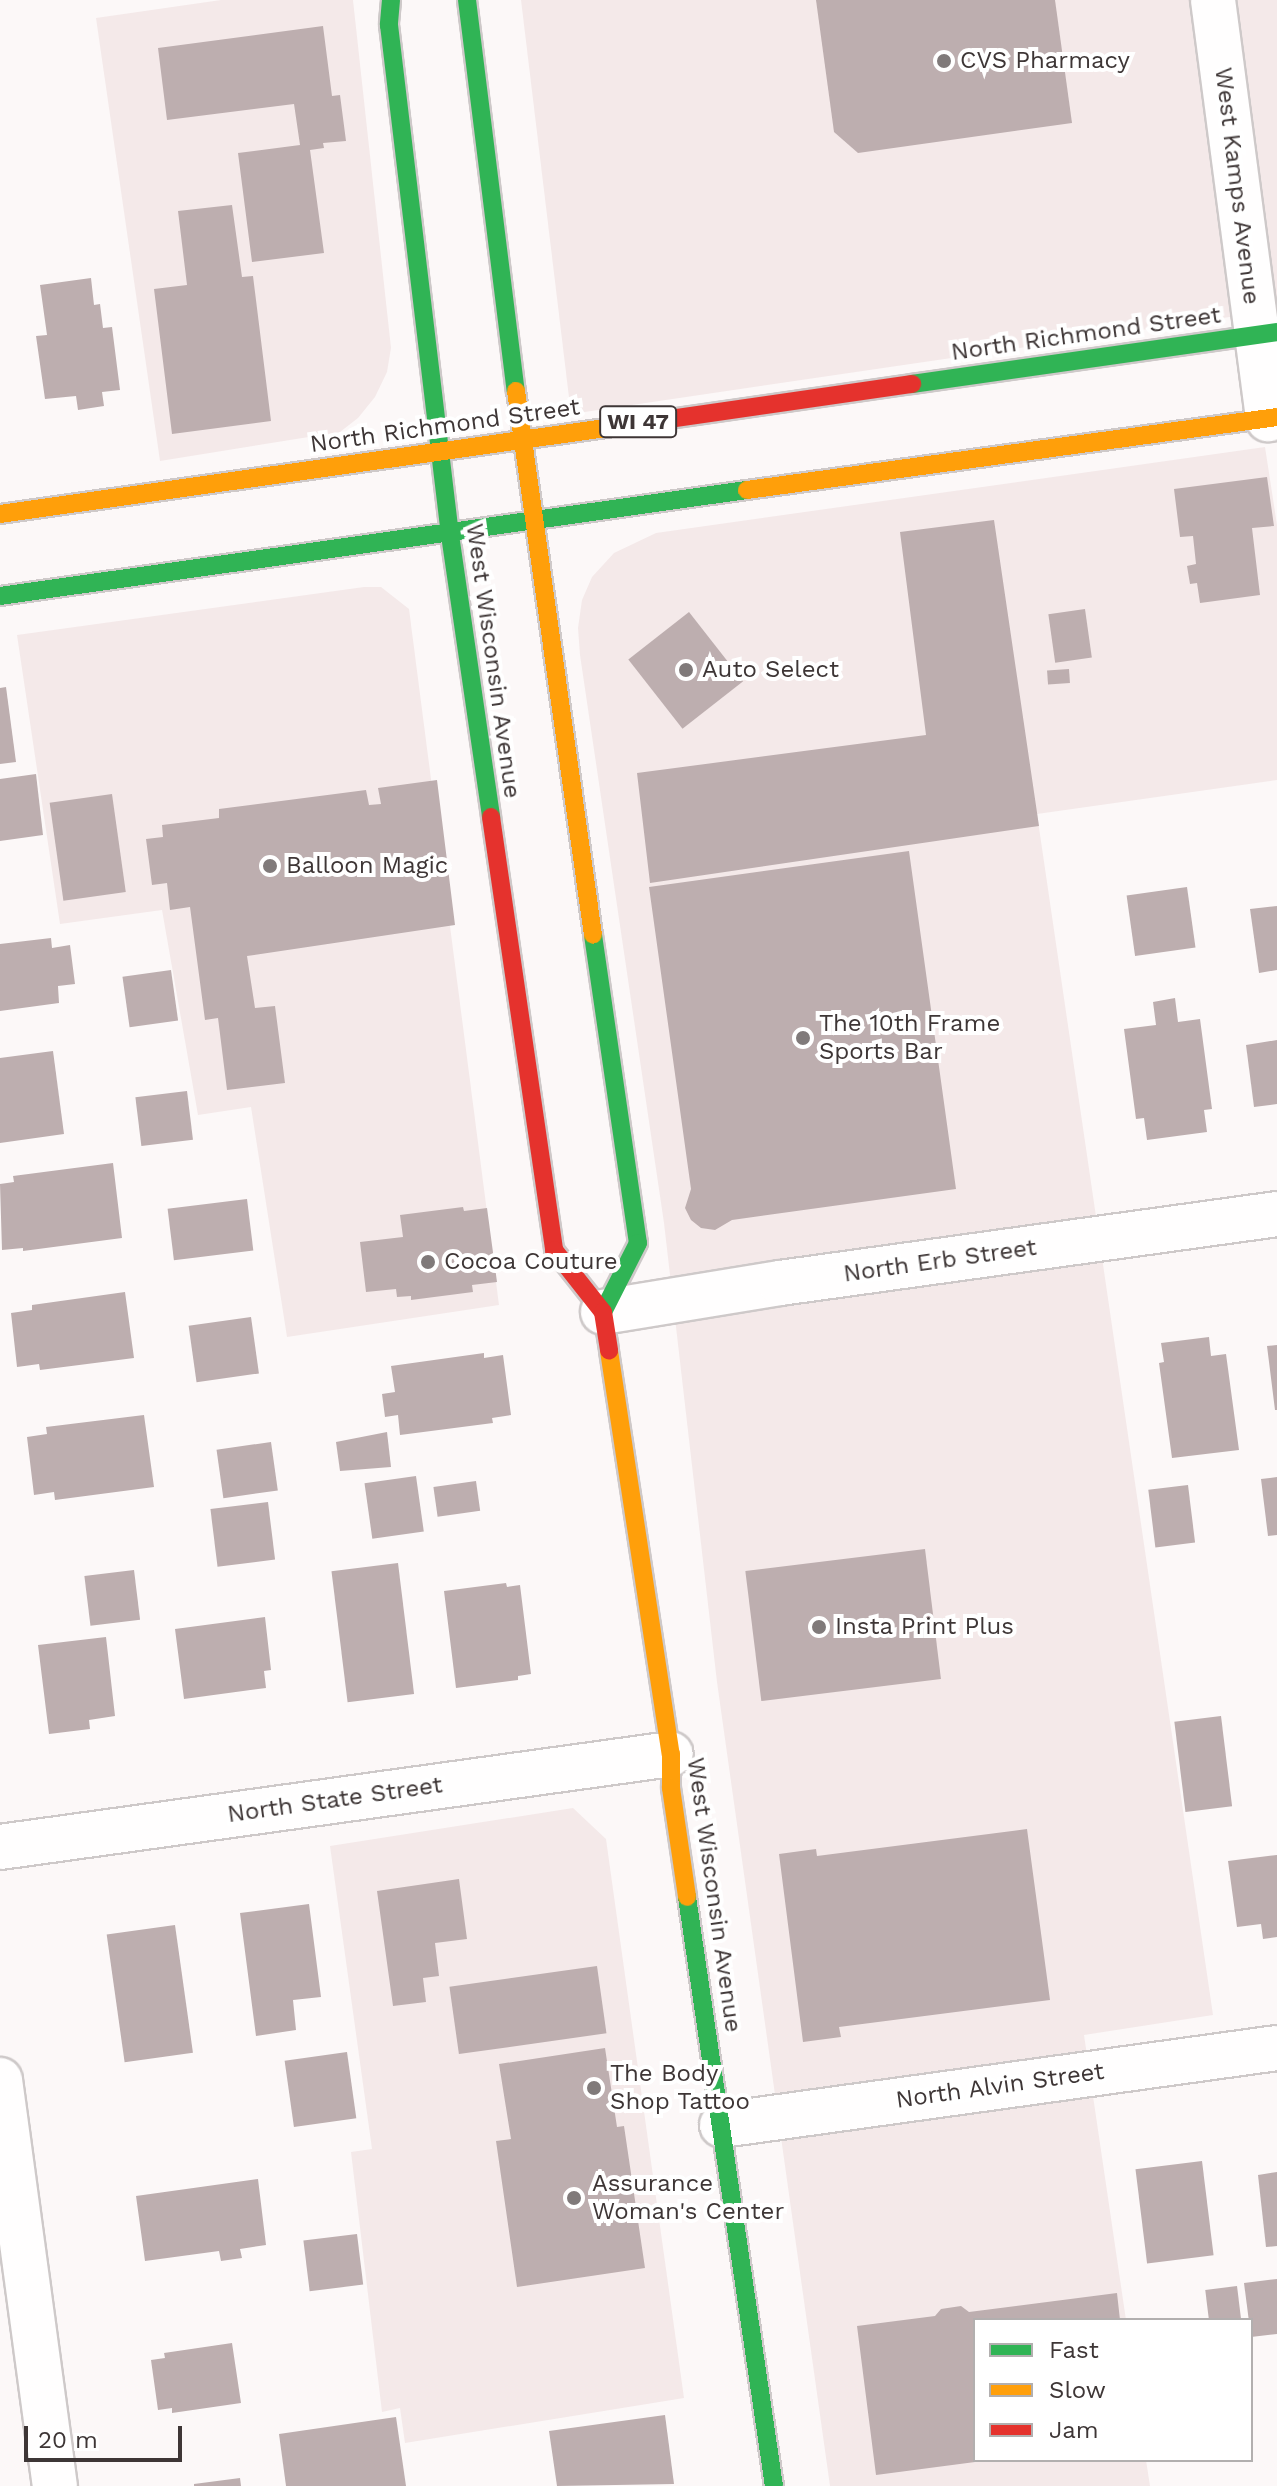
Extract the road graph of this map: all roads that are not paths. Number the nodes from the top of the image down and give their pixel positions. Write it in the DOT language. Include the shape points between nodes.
graph roads {
  1 [pos="391,0"];
  2 [pos="467,0"];
  3 [pos="1213,0"];
  4 [pos="1266,333"];
  5 [pos="1273,418"];
  6 [pos="522,439"];
  7 [pos="440,451"];
  8 [pos="0,514"];
  9 [pos="532,523"];
  10 [pos="450,535"];
  11 [pos="0,596"];
  12 [pos="1277,1214"];
  13 [pos="603,1312"];
  14 [pos="671,1754"];
  15 [pos="0,1847"];
  16 [pos="1277,2048"];
  17 [pos="0,2080"];
  18 [pos="722,2125"];
  19 [pos="55,2486"];
  20 [pos="774,2486"];
  1 -- 7 [label="main road, West Wisconsin Avenue" via="389,25"];
  2 -- 6 [label="main road"];
  3 -- 4 [label="street, West Kamps Avenue"];
  4 -- 5 [label="street, West Kamps Avenue"];
  4 -- 6 [label="main road, North Richmond Street / WI 47"];
  5 -- 9 [label="main road"];
  6 -- 7 [label="main road, North Richmond Street / WI 47"];
  6 -- 9 [label="main road"];
  7 -- 8 [label="main road, North Richmond Street / WI 47"];
  7 -- 10 [label="main road, West Wisconsin Avenue"];
  9 -- 10 [label="main road"];
  9 -- 13 [label="main road" via="638,1243"];
  10 -- 11 [label="main road"];
  10 -- 13 [label="main road, West Wisconsin Avenue" via="554,1250"];
  12 -- 13 [label="street, North Erb Street"];
  13 -- 14 [label="main road, West Wisconsin Avenue"];
  14 -- 15 [label="street, North State Street"];
  14 -- 18 [label="main road, West Wisconsin Avenue" via="671,1788"];
  16 -- 18 [label="street, North Alvin Street"];
  17 -- 19 [label="street"];
  18 -- 20 [label="main road, West Wisconsin Avenue"];
}
